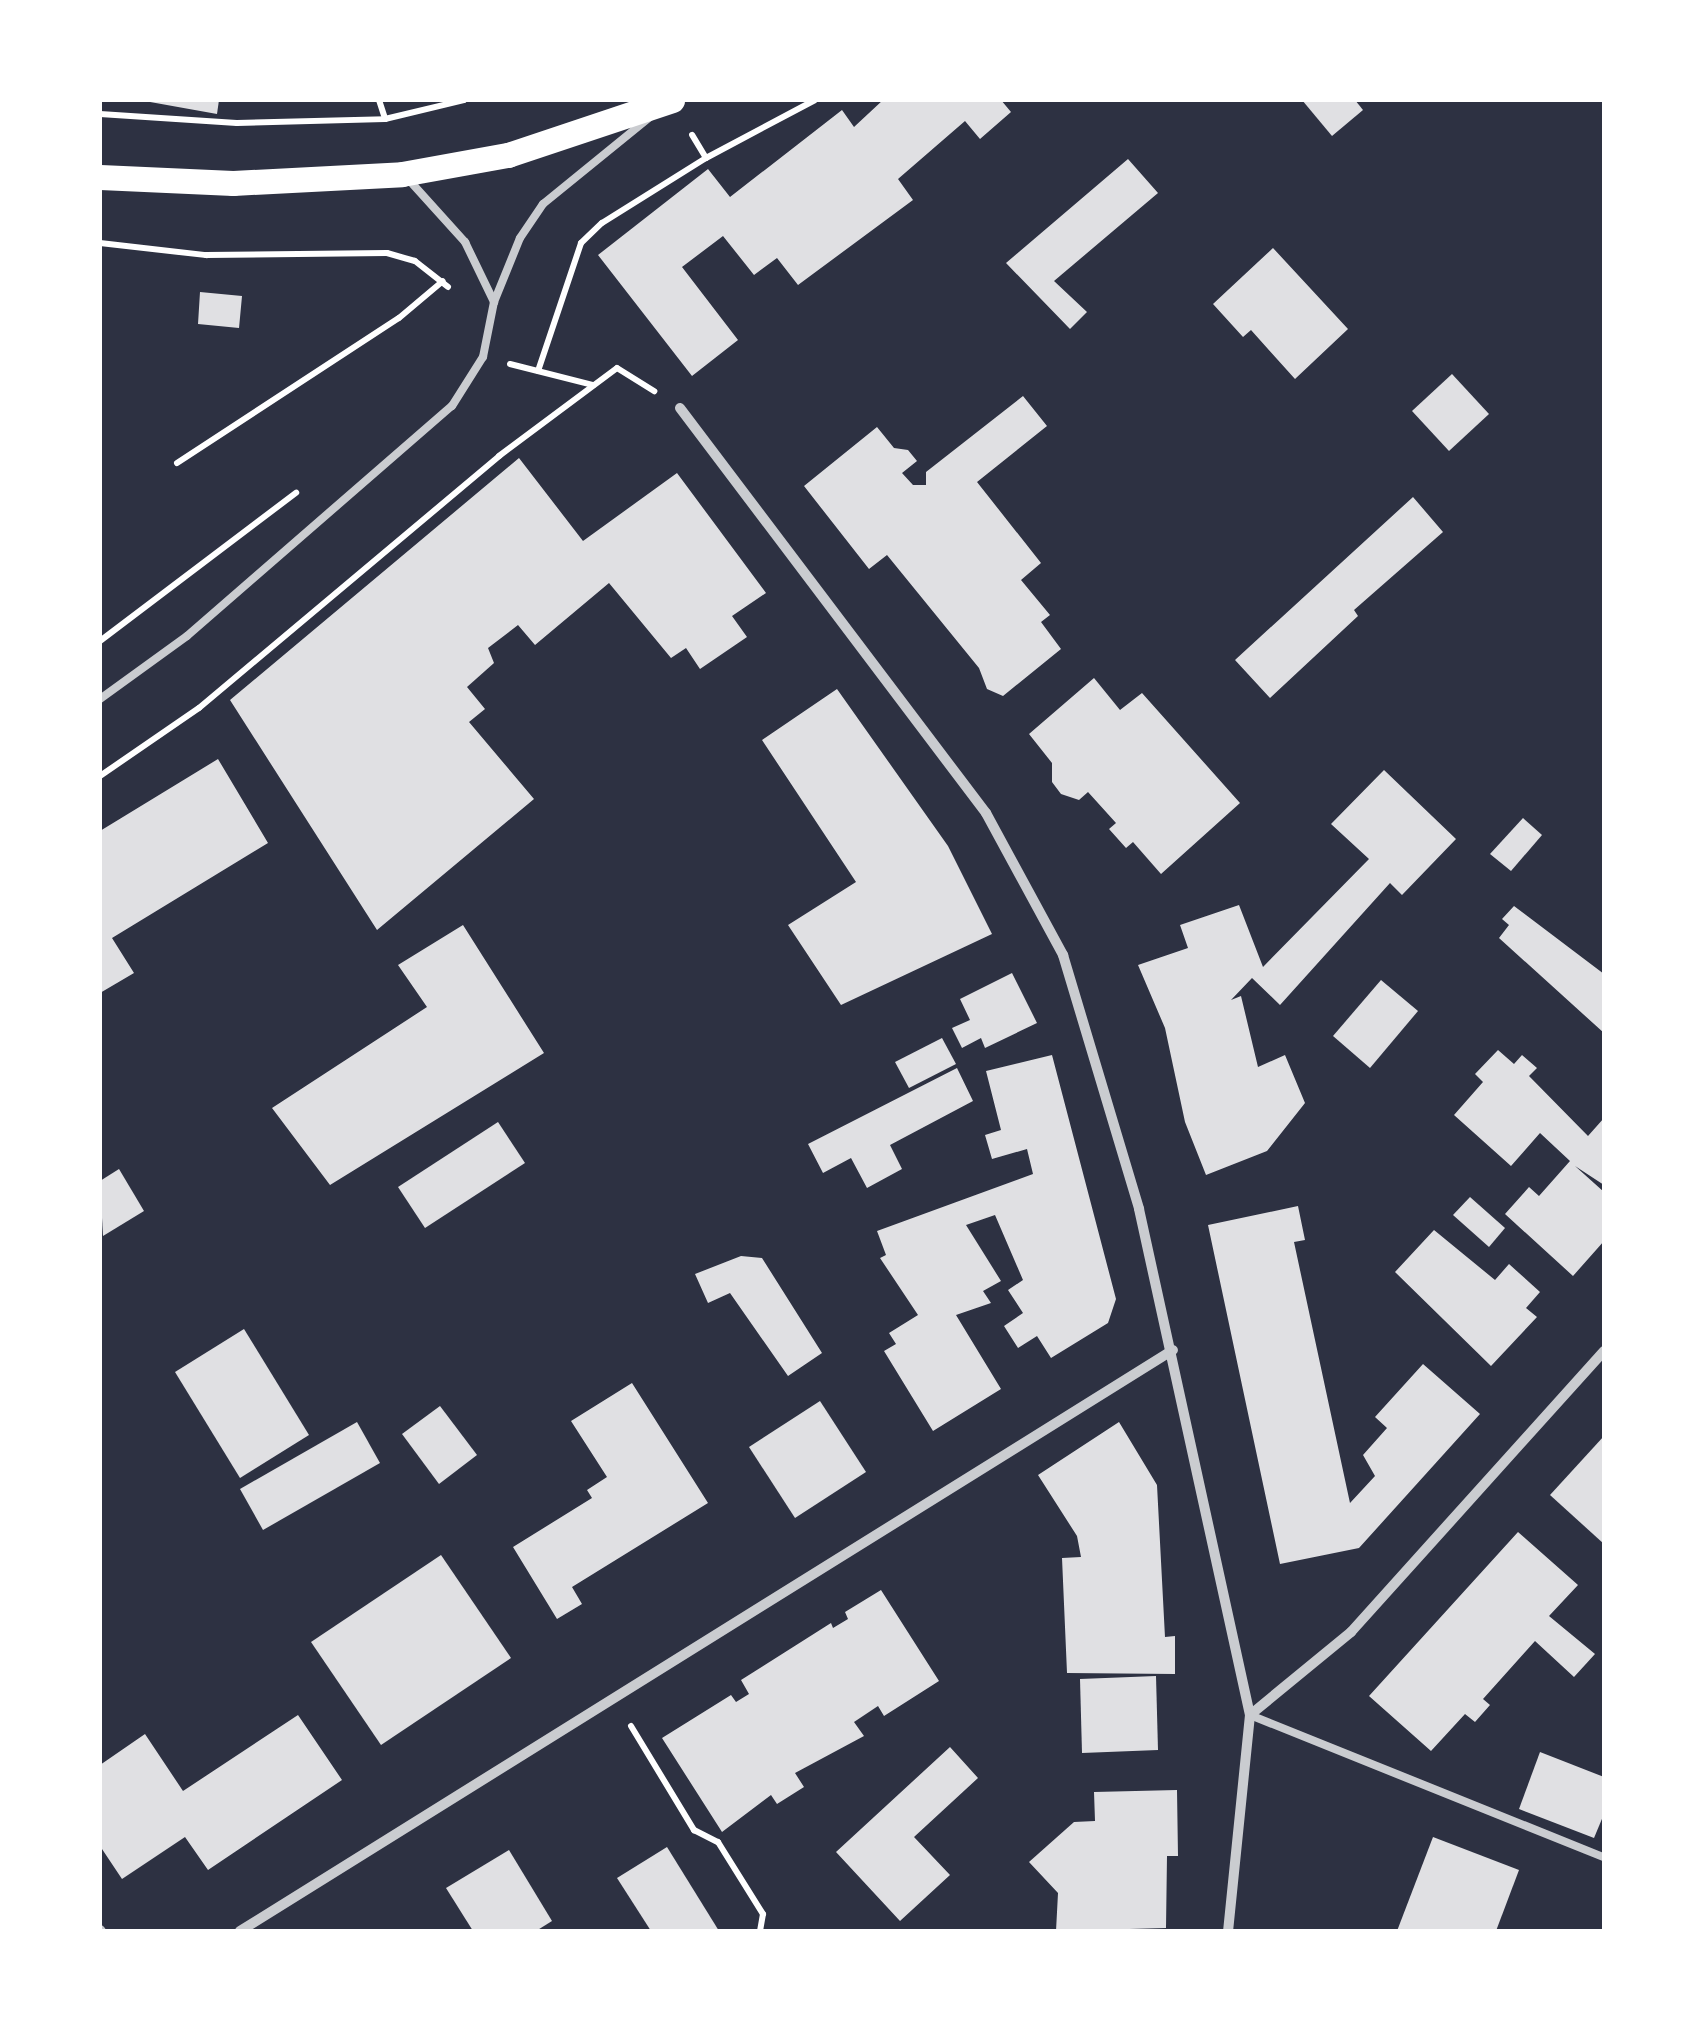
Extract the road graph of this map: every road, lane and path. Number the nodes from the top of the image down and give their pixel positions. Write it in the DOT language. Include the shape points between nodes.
graph roads {
  1 [pos="380,100"];
  2 [pos="464,100"];
  3 [pos="672,100"];
  4 [pos="815,100"];
  5 [pos="100,114"];
  6 [pos="385,120"];
  7 [pos="706,158"];
  8 [pos="402,174"];
  9 [pos="100,177"];
  10 [pos="100,243"];
  11 [pos="443,281"];
  12 [pos="452,292"];
  13 [pos="494,302"];
  14 [pos="483,358"];
  15 [pos="538,371"];
  16 [pos="592,385"];
  17 [pos="680,408"];
  18 [pos="177,464"];
  19 [pos="299,491"];
  20 [pos="100,641"];
  21 [pos="100,699"];
  22 [pos="100,776"];
  23 [pos="1173,1350"];
  24 [pos="1604,1351"];
  25 [pos="621,1710"];
  26 [pos="1250,1715"];
  27 [pos="1604,1857"];
  28 [pos="240,1931"];
  29 [pos="760,1931"];
  30 [pos="1228,1931"];
  1 -- 6 [label="path"];
  2 -- 6 [label="path"];
  3 -- 7 [label="path"];
  3 -- 8 [label="main road" via="508,156"];
  3 -- 13 [label="lane" via="542,204"];
  4 -- 7 [label="path"];
  5 -- 6 [label="path" via="237,123"];
  7 -- 15 [label="path" via="602,223 582,244"];
  8 -- 9 [label="main road" via="233,183"];
  8 -- 13 [label="lane" via="465,242"];
  10 -- 11 [label="path" via="206,255 388,253 415,261"];
  11 -- 12 [label="path"];
  11 -- 18 [label="path" via="399,318"];
  13 -- 14 [label="lane"];
  14 -- 15 [label="path"];
  14 -- 21 [label="lane" via="452,406 187,636"];
  15 -- 16 [label="path"];
  16 -- 17 [label="path" via="617,368"];
  16 -- 22 [label="path" via="199,708"];
  17 -- 23 [label="street" via="986,813 1062,955 1116,1118"];
  19 -- 20 [label="path"];
  23 -- 26 [label="street"];
  23 -- 28 [label="street"];
  24 -- 26 [label="street" via="1351,1632"];
  25 -- 29 [label="path" via="694,1830 718,1842 763,1914"];
  26 -- 27 [label="lane"];
  26 -- 30 [label="street"];
}
